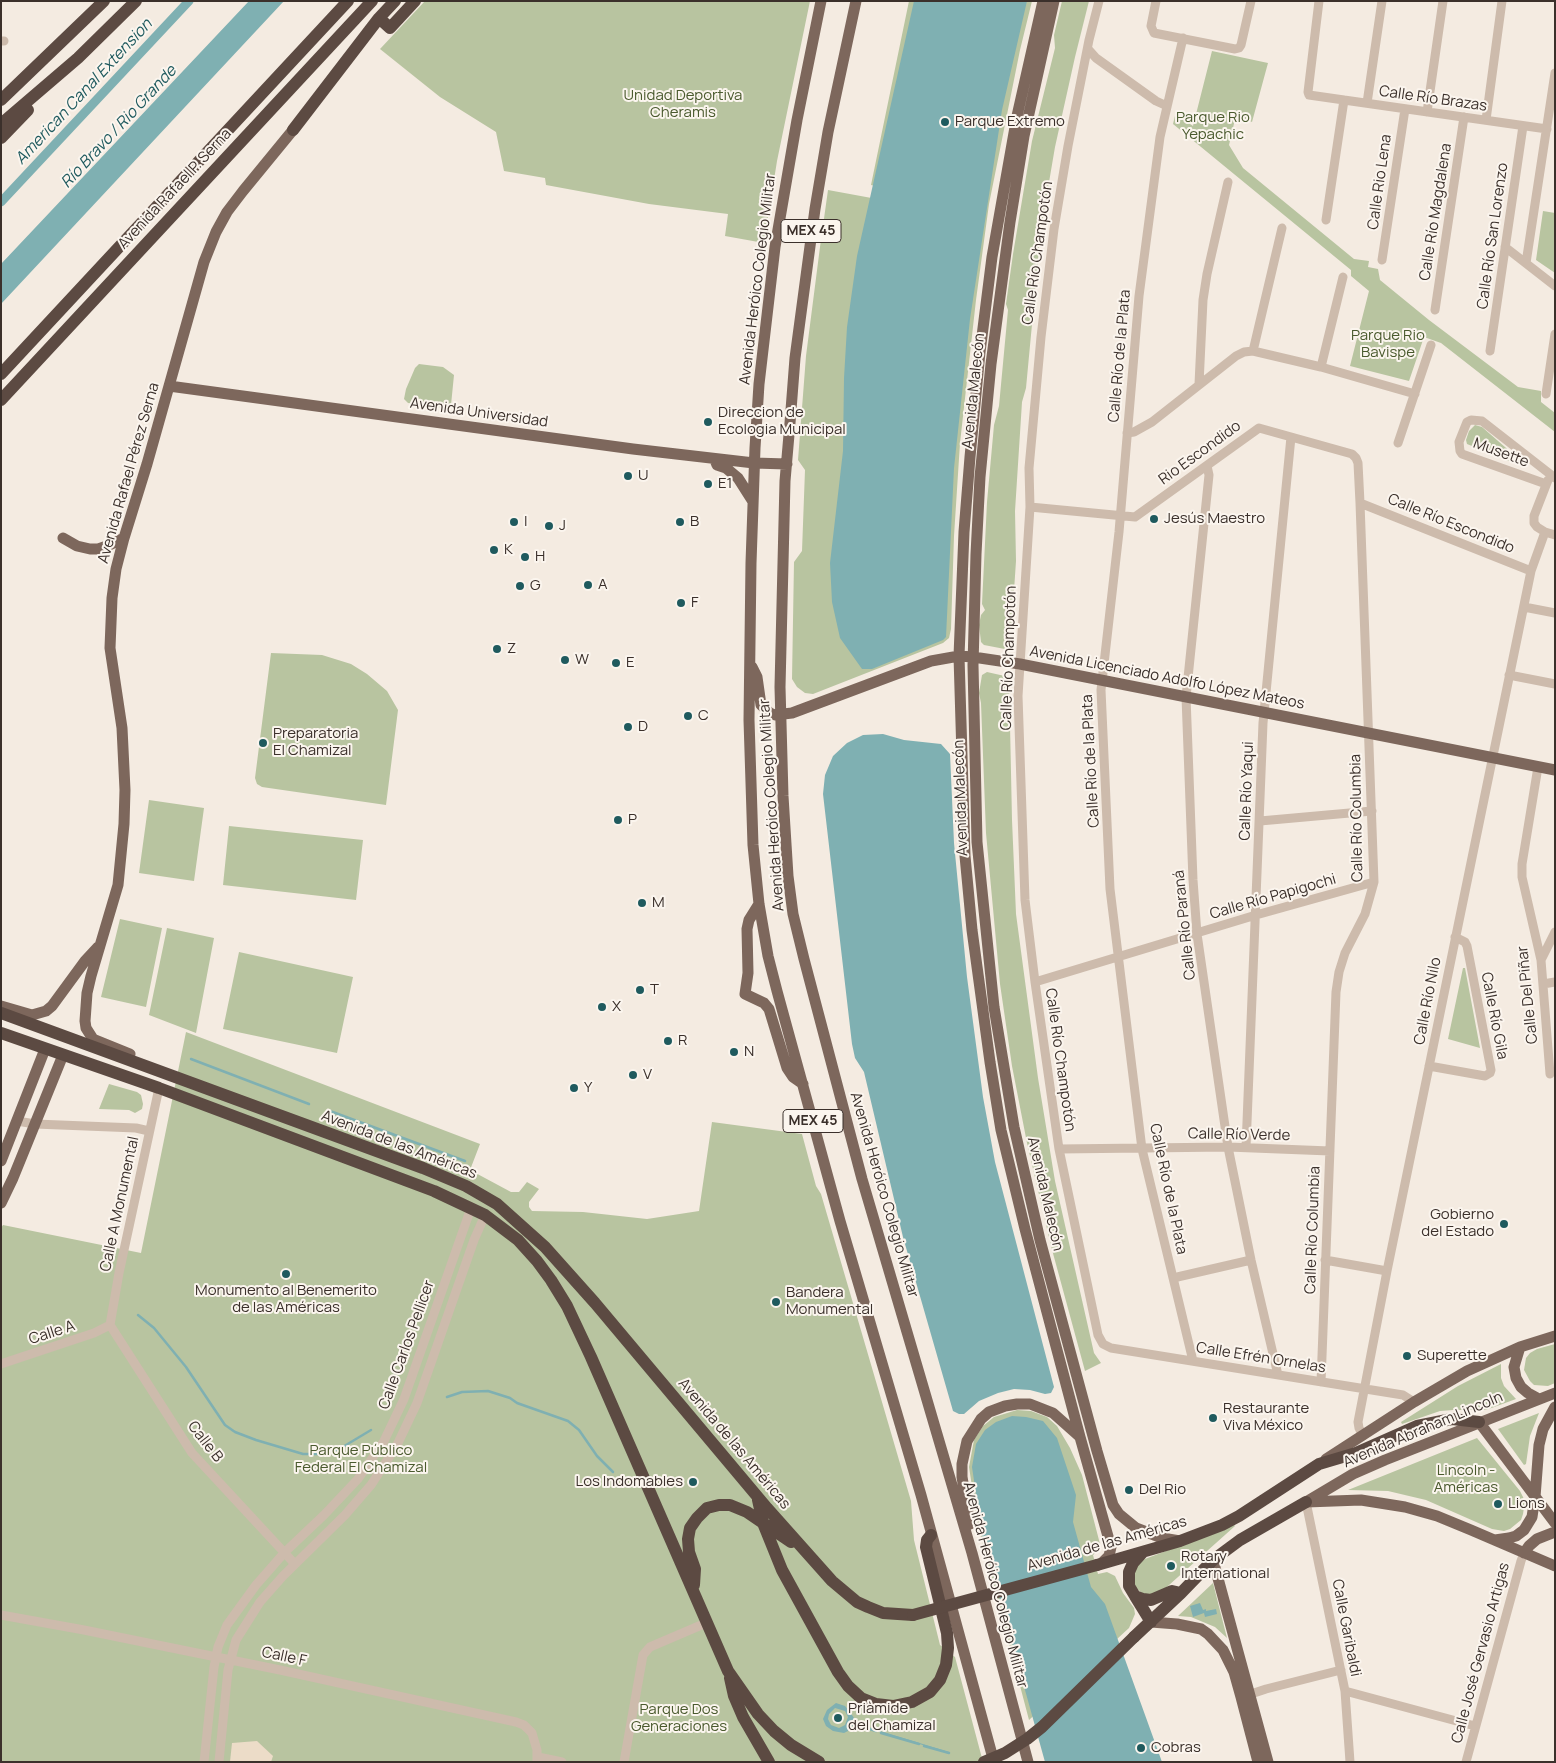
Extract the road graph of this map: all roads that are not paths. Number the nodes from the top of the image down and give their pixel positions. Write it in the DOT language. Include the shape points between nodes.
graph roads {
  1 [pos="104,1"];
  2 [pos="136,1"];
  3 [pos="348,1"];
  4 [pos="372,1"];
  5 [pos="395,1"];
  6 [pos="415,1"];
  7 [pos="821,1"];
  8 [pos="856,1"];
  9 [pos="1043,1"];
  10 [pos="1054,1"];
  11 [pos="1099,1"];
  12 [pos="1156,1"];
  13 [pos="1251,1"];
  14 [pos="1319,1"];
  15 [pos="1382,1"];
  16 [pos="1443,1"];
  17 [pos="1502,1"];
  18 [pos="379,18"];
  19 [pos="1183,38"];
  20 [pos="1088,49"];
  21 [pos="78,58"];
  22 [pos="1555,72"];
  23 [pos="19,84"];
  24 [pos="1,96"];
  25 [pos="1,100"];
  26 [pos="1344,100"];
  27 [pos="1367,103"];
  28 [pos="1167,106"];
  29 [pos="1405,109"];
  30 [pos="1427,112"];
  31 [pos="1464,117"];
  32 [pos="1486,120"];
  33 [pos="1,124"];
  34 [pos="1523,126"];
  35 [pos="1547,129"];
  36 [pos="293,130"];
  37 [pos="1,138"];
  38 [pos="1228,182"];
  39 [pos="1326,220"];
  40 [pos="1282,228"];
  41 [pos="1505,247"];
  42 [pos="1382,260"];
  43 [pos="1526,263"];
  44 [pos="1343,277"];
  45 [pos="1555,286"];
  46 [pos="1435,310"];
  47 [pos="1555,334"];
  48 [pos="1431,345"];
  49 [pos="1253,351"];
  50 [pos="1490,351"];
  51 [pos="1321,367"];
  52 [pos="1,374"];
  53 [pos="1199,384"];
  54 [pos="169,386"];
  55 [pos="1415,394"];
  56 [pos="1546,394"];
  57 [pos="1,400"];
  58 [pos="1127,433"];
  59 [pos="1291,437"];
  60 [pos="1398,444"];
  61 [pos="1356,458"];
  62 [pos="715,459"];
  63 [pos="754,463"];
  64 [pos="786,464"];
  65 [pos="1207,466"];
  66 [pos="1550,479"];
  67 [pos="753,502"];
  68 [pos="1360,503"];
  69 [pos="1030,507"];
  70 [pos="1120,516"];
  71 [pos="1544,532"];
  72 [pos="1555,535"];
  73 [pos="63,538"];
  74 [pos="124,538"];
  75 [pos="1531,571"];
  76 [pos="1524,606"];
  77 [pos="1555,613"];
  78 [pos="959,656"];
  79 [pos="973,657"];
  80 [pos="749,660"];
  81 [pos="1020,664"];
  82 [pos="1510,675"];
  83 [pos="1102,680"];
  84 [pos="1555,684"];
  85 [pos="1186,697"];
  86 [pos="1264,712"];
  87 [pos="780,715"];
  88 [pos="1368,734"];
  89 [pos="1492,758"];
  90 [pos="1538,767"];
  91 [pos="1555,770"];
  92 [pos="1372,811"];
  93 [pos="1260,821"];
  94 [pos="1374,882"];
  95 [pos="759,904"];
  96 [pos="1256,915"];
  97 [pos="1555,932"];
  98 [pos="1198,934"];
  99 [pos="1455,937"];
  100 [pos="101,944"];
  101 [pos="1119,958"];
  102 [pos="1541,960"];
  103 [pos="1035,982"];
  104 [pos="1555,982"];
  105 [pos="1543,984"];
  106 [pos="1,1006"];
  107 [pos="1,1013"];
  108 [pos="1,1033"];
  109 [pos="45,1049"];
  110 [pos="63,1056"];
  111 [pos="1429,1066"];
  112 [pos="164,1072"];
  113 [pos="1550,1074"];
  114 [pos="803,1084"];
  115 [pos="159,1088"];
  116 [pos="258,1108"];
  117 [pos="17,1121"];
  118 [pos="35,1124"];
  119 [pos="149,1131"];
  120 [pos="1228,1147"];
  121 [pos="1246,1147"];
  122 [pos="1059,1149"];
  123 [pos="1142,1149"];
  124 [pos="1330,1150"];
  125 [pos="1,1161"];
  126 [pos="1,1202"];
  127 [pos="471,1208"];
  128 [pos="486,1215"];
  129 [pos="1251,1260"];
  130 [pos="1325,1260"];
  131 [pos="1387,1271"];
  132 [pos="1173,1278"];
  133 [pos="110,1325"];
  134 [pos="1555,1336"];
  135 [pos="1103,1344"];
  136 [pos="1520,1347"];
  137 [pos="1193,1362"];
  138 [pos="1,1364"];
  139 [pos="1278,1375"];
  140 [pos="1321,1382"];
  141 [pos="1364,1388"];
  142 [pos="1555,1393"];
  143 [pos="1540,1398"];
  144 [pos="1414,1402"];
  145 [pos="1555,1407"];
  146 [pos="1479,1422"];
  147 [pos="1363,1436"];
  148 [pos="1080,1437"];
  149 [pos="1319,1464"];
  150 [pos="757,1497"];
  151 [pos="1536,1497"];
  152 [pos="1306,1502"];
  153 [pos="1239,1516"];
  154 [pos="763,1523"];
  155 [pos="1555,1523"];
  156 [pos="1555,1532"];
  157 [pos="931,1535"];
  158 [pos="1240,1540"];
  159 [pos="1494,1540"];
  160 [pos="1180,1541"];
  161 [pos="285,1552"];
  162 [pos="1143,1552"];
  163 [pos="972,1553"];
  164 [pos="1524,1553"];
  165 [pos="809,1556"];
  166 [pos="1213,1560"];
  167 [pos="294,1563"];
  168 [pos="1100,1564"];
  169 [pos="1555,1566"];
  170 [pos="694,1589"];
  171 [pos="1182,1593"];
  172 [pos="1135,1596"];
  173 [pos="1,1615"];
  174 [pos="1151,1622"];
  175 [pos="706,1623"];
  176 [pos="216,1657"];
  177 [pos="230,1660"];
  178 [pos="1341,1670"];
  179 [pos="728,1671"];
  180 [pos="1239,1671"];
  181 [pos="1345,1691"];
  182 [pos="1246,1695"];
  183 [pos="1475,1726"];
  184 [pos="538,1759"];
  185 [pos="204,1762"];
  186 [pos="218,1762"];
  187 [pos="562,1762"];
  188 [pos="624,1762"];
  189 [pos="768,1762"];
  190 [pos="819,1762"];
  191 [pos="984,1762"];
  192 [pos="994,1762"];
  193 [pos="1028,1762"];
  194 [pos="1258,1762"];
  195 [pos="1268,1762"];
  196 [pos="1350,1762"];
  197 [pos="1466,1762"];
  1 -- 23 [label="highway"];
  2 -- 21 [label="highway"];
  3 -- 52 [label="highway, Avenida Rafael P. Serna"];
  4 -- 57 [label="highway, Avenida Rafael P. Serna"];
  5 -- 18 [label="highway"];
  6 -- 18 [label="highway" via="390,28"];
  7 -- 63 [label="main road, Avenida Heróico Colegio Militar / MEX 45" via="796,120 775,247 760,375"];
  8 -- 64 [label="main road, Avenida Heróico Colegio Militar / MEX 45" via="813,218 795,358"];
  9 -- 78 [label="main road, Avenida Malecón" via="1017,116 991,266 970,457"];
  10 -- 79 [label="main road, Avenida Malecón" via="1024,136 993,345 980,476"];
  11 -- 20 [label="street, Calle Río Champotón"];
  12 -- 19 [label="street" via="1152,31"];
  13 -- 19 [label="street" via="1239,48"];
  14 -- 26 [label="street, Calle Río Brazas" via="1308,92 1309,95"];
  15 -- 27 [label="street"];
  16 -- 30 [label="street"];
  17 -- 32 [label="street"];
  18 -- 36 [label="highway"];
  19 -- 28 [label="street, Calle Río de la Plata"];
  20 -- 28 [label="street" via="1096,58"];
  20 -- 69 [label="street, Calle Río Champotón" via="1068,146 1040,337 1029,468"];
  21 -- 33 [label="highway"];
  21 -- 37 [label="highway"];
  22 -- 35 [label="street"];
  23 -- 24 [label="highway"];
  23 -- 25 [label="highway"];
  26 -- 27 [label="street, Calle Río Brazas"];
  26 -- 39 [label="street"];
  27 -- 29 [label="street, Calle Río Brazas"];
  28 -- 58 [label="street, Calle Río de la Plata" via="1160,136 1139,296"];
  29 -- 30 [label="street, Calle Río Brazas"];
  29 -- 42 [label="street, Calle Rio Lena"];
  30 -- 31 [label="street, Calle Río Brazas"];
  31 -- 32 [label="street, Calle Río Brazas"];
  31 -- 46 [label="street, Calle Río Magdalena"];
  32 -- 34 [label="street, Calle Río Brazas"];
  34 -- 35 [label="street, Calle Río Brazas"];
  34 -- 41 [label="street, Calle Río San Lorenzo"];
  35 -- 43 [label="street"];
  36 -- 54 [label="main road, Avenida Rafael Pérez Serna" via="227,212 216,232 204,262"];
  38 -- 53 [label="street" via="1203,300"];
  40 -- 49 [label="street"];
  41 -- 43 [label="street"];
  41 -- 50 [label="street, Calle Río San Lorenzo"];
  43 -- 45 [label="street"];
  44 -- 51 [label="street"];
  47 -- 56 [label="street"];
  48 -- 55 [label="street"];
  49 -- 51 [label="street"];
  49 -- 53 [label="street" via="1236,356"];
  51 -- 55 [label="street"];
  53 -- 58 [label="street" via="1152,422"];
  54 -- 62 [label="main road, Avenida Universidad"];
  54 -- 74 [label="main road, Avenida Rafael Pérez Serna"];
  55 -- 60 [label="street"];
  58 -- 70 [label="street, Calle Río de la Plata"];
  59 -- 61 [label="street, Rio Escondido" via="1352,454"];
  59 -- 65 [label="street, Rio Escondido" via="1259,428"];
  59 -- 86 [label="street, Calle Río Yaqui"];
  61 -- 68 [label="street, Calle Río Columbia"];
  62 -- 63 [label="main road, Avenida Universidad"];
  62 -- 67 [label="main road" via="717,465 738,478"];
  63 -- 64 [label="main road, Avenida Universidad"];
  63 -- 67 [label="main road, Avenida Heróico Colegio Militar / MEX 45"];
  64 -- 87 [label="main road, Avenida Heróico Colegio Militar / MEX 45"];
  65 -- 70 [label="street, Rio Escondido" via="1135,518"];
  65 -- 85 [label="street, Calle Río Paraná" via="1209,475"];
  66 -- 66 [label="street, Musette" via="1482,421 1467,422 1459,442 1462,454"];
  66 -- 71 [label="street" via="1534,516 1534,523"];
  67 -- 80 [label="main road, Avenida Heróico Colegio Militar / MEX 45"];
  68 -- 75 [label="street, Calle Río Escondido"];
  68 -- 88 [label="street, Calle Río Columbia"];
  69 -- 70 [label="street, Rio Escondido"];
  69 -- 81 [label="street, Calle Río Champotón"];
  70 -- 83 [label="street, Calle Río de la Plata"];
  71 -- 72 [label="street"];
  71 -- 75 [label="street"];
  73 -- 74 [label="main road" via="90,549"];
  74 -- 100 [label="main road, Avenida Rafael Pérez Serna" via="112,598 110,648 122,728 124,824 118,885"];
  75 -- 76 [label="street, Calle Río Nilo"];
  76 -- 77 [label="street"];
  76 -- 82 [label="street, Calle Río Nilo"];
  78 -- 79 [label="main road, Avenida Licenciado Adolfo López Mateos"];
  78 -- 87 [label="main road, Avenida Licenciado Adolfo López Mateos" via="931,661"];
  78 -- 148 [label="main road, Avenida Malecón" via="965,856 990,1062 1008,1164"];
  79 -- 81 [label="main road, Avenida Licenciado Adolfo López Mateos"];
  79 -- 160 [label="main road, Avenida Malecón" via="975,797 983,915 999,1041 1022,1167 1113,1505 1136,1528"];
  80 -- 87 [label="main road" via="757,678 761,705 770,713"];
  80 -- 95 [label="main road, Avenida Heróico Colegio Militar / MEX 45" via="750,784"];
  81 -- 83 [label="main road, Avenida Licenciado Adolfo López Mateos"];
  81 -- 103 [label="street, Calle Río Champotón" via="1018,696 1024,900"];
  82 -- 84 [label="street"];
  82 -- 89 [label="street, Calle Río Nilo"];
  83 -- 85 [label="main road, Avenida Licenciado Adolfo López Mateos"];
  83 -- 101 [label="street, Calle Río de la Plata" via="1110,889"];
  85 -- 86 [label="main road, Avenida Licenciado Adolfo López Mateos"];
  85 -- 98 [label="street, Calle Río Paraná"];
  86 -- 88 [label="main road, Avenida Licenciado Adolfo López Mateos"];
  86 -- 93 [label="street, Calle Río Yaqui"];
  87 -- 163 [label="main road, Avenida Heróico Colegio Militar / MEX 45" via="788,876 797,932 862,1179"];
  88 -- 89 [label="main road, Avenida Licenciado Adolfo López Mateos"];
  88 -- 92 [label="street, Calle Río Columbia"];
  89 -- 90 [label="main road, Avenida Licenciado Adolfo López Mateos"];
  89 -- 99 [label="street, Calle Río Nilo"];
  90 -- 91 [label="main road, Avenida Licenciado Adolfo López Mateos"];
  90 -- 102 [label="street, Calle Del Piñar" via="1522,877"];
  92 -- 93 [label="street"];
  92 -- 94 [label="street, Calle Río Columbia"];
  93 -- 96 [label="street, Calle Río Yaqui"];
  94 -- 96 [label="street, Calle Río Papigochi"];
  94 -- 124 [label="street, Calle Río Columbia" via="1365,914 1338,972"];
  95 -- 114 [label="main road, Avenida Heróico Colegio Militar / MEX 45" via="768,956"];
  95 -- 114 [label="main road" via="747,929 745,994 766,1006 787,1068"];
  96 -- 98 [label="street, Calle Río Papigochi"];
  96 -- 121 [label="street, Calle Río Yaqui"];
  97 -- 102 [label="street"];
  98 -- 101 [label="street, Calle Río Papigochi"];
  98 -- 120 [label="street, Calle Río Paraná"];
  99 -- 111 [label="street, Calle Río Nilo"];
  99 -- 111 [label="street, Calle Río Gila" via="1467,946 1491,1070 1485,1076"];
  100 -- 106 [label="main road" via="46,1011 32,1015"];
  100 -- 112 [label="main road, Avenida Rafael Pérez Serna" via="87,993 86,1028 93,1039 155,1064"];
  101 -- 103 [label="street, Calle Río Papigochi"];
  101 -- 123 [label="street, Calle Río de la Plata"];
  102 -- 105 [label="street, Calle Del Piñar"];
  103 -- 122 [label="street, Calle Río Champotón"];
  104 -- 105 [label="street"];
  105 -- 113 [label="street, Calle Del Piñar"];
  107 -- 112 [label="highway, Avenida de las Américas"];
  108 -- 109 [label="highway, Avenida de las Américas"];
  109 -- 110 [label="highway, Avenida de las Américas"];
  109 -- 117 [label="main road"];
  110 -- 115 [label="highway, Avenida de las Américas"];
  110 -- 118 [label="main road"];
  111 -- 131 [label="street, Calle Río Nilo"];
  112 -- 116 [label="highway, Avenida de las Américas"];
  114 -- 157 [label="main road, Avenida Heróico Colegio Militar / MEX 45"];
  115 -- 116 [label="highway" via="164,1083 173,1083 223,1101"];
  115 -- 119 [label="street, Calle A Monumental"];
  115 -- 127 [label="highway, Avenida de las Américas" via="434,1191"];
  116 -- 150 [label="highway, Avenida de las Américas" via="463,1185 504,1209 545,1246"];
  117 -- 118 [label="street"];
  117 -- 125 [label="main road"];
  118 -- 119 [label="street"];
  118 -- 126 [label="main road"];
  119 -- 133 [label="street, Calle A Monumental"];
  120 -- 121 [label="street, Calle Río Verde"];
  120 -- 123 [label="street, Calle Río Verde"];
  120 -- 129 [label="street, Calle Río Paraná"];
  121 -- 124 [label="street, Calle Río Verde"];
  122 -- 123 [label="street, Calle Río Verde"];
  122 -- 135 [label="street, Calle Río Champotón" via="1098,1335"];
  123 -- 132 [label="street, Calle Río de la Plata"];
  124 -- 130 [label="street, Calle Río Columbia"];
  127 -- 128 [label="highway, Avenida de las Américas"];
  127 -- 161 [label="street, Calle Carlos Pellicer" via="404,1399 384,1441 358,1480"];
  128 -- 167 [label="street, Calle Carlos Pellicer" via="474,1240 417,1403 397,1444 371,1485 345,1515"];
  128 -- 170 [label="highway, Avenida de las Américas" via="518,1240 537,1261 566,1306"];
  129 -- 132 [label="street"];
  129 -- 139 [label="street, Calle Río Paraná"];
  130 -- 131 [label="street"];
  130 -- 140 [label="street, Calle Río Columbia"];
  131 -- 141 [label="street, Calle Río Nilo"];
  132 -- 137 [label="street, Calle Río de la Plata"];
  133 -- 138 [label="street, Calle A"];
  133 -- 161 [label="street, Calle B" via="192,1453"];
  134 -- 136 [label="main road, Avenida Abraham Lincoln"];
  135 -- 137 [label="street, Calle Efrén Ornelas"];
  136 -- 143 [label="main road" via="1514,1367 1516,1378 1528,1393"];
  136 -- 144 [label="main road, Avenida Abraham Lincoln" via="1475,1367"];
  137 -- 139 [label="street, Calle Efrén Ornelas"];
  139 -- 140 [label="street, Calle Efrén Ornelas"];
  140 -- 141 [label="street, Calle Efrén Ornelas"];
  141 -- 144 [label="street, Calle Efrén Ornelas" via="1403,1395"];
  141 -- 147 [label="street, Calle Río Nilo" via="1358,1422"];
  142 -- 143 [label="main road, Avenida Abraham Lincoln"];
  143 -- 146 [label="main road, Avenida Abraham Lincoln"];
  144 -- 147 [label="main road, Avenida Abraham Lincoln"];
  145 -- 151 [label="main road" via="1539,1444"];
  146 -- 149 [label="highway, Avenida de las Américas" via="1452,1419 1426,1423 1356,1453"];
  146 -- 151 [label="main road"];
  146 -- 152 [label="main road, Avenida Abraham Lincoln" via="1353,1474"];
  147 -- 149 [label="main road, Avenida Abraham Lincoln"];
  148 -- 163 [label="main road" via="1053,1413 1030,1404 998,1408 981,1419 967,1441 962,1464"];
  148 -- 168 [label="main road, Avenida Malecón" via="1111,1547 1109,1556"];
  149 -- 153 [label="highway, Avenida de las Américas"];
  150 -- 154 [label="highway"];
  150 -- 165 [label="highway, Avenida de las Américas"];
  151 -- 155 [label="main road"];
  151 -- 159 [label="main road" via="1532,1517 1524,1530 1509,1538"];
  152 -- 158 [label="highway"];
  152 -- 159 [label="main road" via="1361,1500 1406,1507"];
  152 -- 178 [label="street, Calle Garibaldi"];
  153 -- 158 [label="highway"];
  153 -- 160 [label="highway, Avenida de las Américas"];
  154 -- 157 [label="highway" via="782,1570 838,1672 861,1698 893,1706 912,1702 930,1692 946,1666 946,1633 926,1547"];
  154 -- 165 [label="highway"];
  154 -- 170 [label="highway" via="730,1505 707,1508 690,1528 688,1540 695,1569"];
  156 -- 164 [label="main road" via="1537,1539"];
  157 -- 192 [label="main road, Avenida Heróico Colegio Militar / MEX 45"];
  158 -- 166 [label="highway"];
  159 -- 164 [label="main road"];
  160 -- 162 [label="highway, Avenida de las Américas"];
  161 -- 167 [label="street, Calle B"];
  161 -- 176 [label="street, Calle Carlos Pellicer" via="240,1606 228,1625"];
  162 -- 168 [label="highway, Avenida de las Américas"];
  162 -- 172 [label="highway" via="1129,1572 1129,1586"];
  163 -- 193 [label="main road, Avenida Heróico Colegio Militar / MEX 45"];
  164 -- 169 [label="main road"];
  164 -- 183 [label="street, Calle José Gervasio Artigas"];
  165 -- 168 [label="highway, Avenida de las Américas, bridge" via="857,1602 883,1613 913,1615"];
  166 -- 171 [label="highway"];
  166 -- 180 [label="main road"];
  167 -- 177 [label="street, Calle Carlos Pellicer" via="243,1626"];
  170 -- 175 [label="highway, Avenida de las Américas"];
  171 -- 172 [label="highway" via="1172,1592 1151,1600"];
  171 -- 174 [label="highway"];
  172 -- 174 [label="highway"];
  173 -- 176 [label="street, Calle F"];
  174 -- 180 [label="main road" via="1184,1624 1200,1629 1223,1650"];
  174 -- 191 [label="highway, bridge" via="1042,1727 1004,1753"];
  175 -- 179 [label="highway, Avenida de las Américas"];
  175 -- 188 [label="street" via="650,1647 643,1654"];
  176 -- 177 [label="street, Calle F"];
  176 -- 185 [label="street, Calle Carlos Pellicer"];
  177 -- 184 [label="street, Calle F" via="516,1722 532,1734"];
  177 -- 186 [label="street, Calle Carlos Pellicer"];
  178 -- 181 [label="street, Calle Garibaldi"];
  178 -- 182 [label="street"];
  179 -- 189 [label="highway" via="734,1696"];
  179 -- 190 [label="highway, Avenida de las Américas" via="774,1731"];
  180 -- 182 [label="main road"];
  181 -- 183 [label="street"];
  181 -- 196 [label="street, Calle Garibaldi"];
  182 -- 194 [label="main road"];
  182 -- 195 [label="main road"];
  183 -- 197 [label="street, Calle José Gervasio Artigas"];
  184 -- 187 [label="street"];
}
